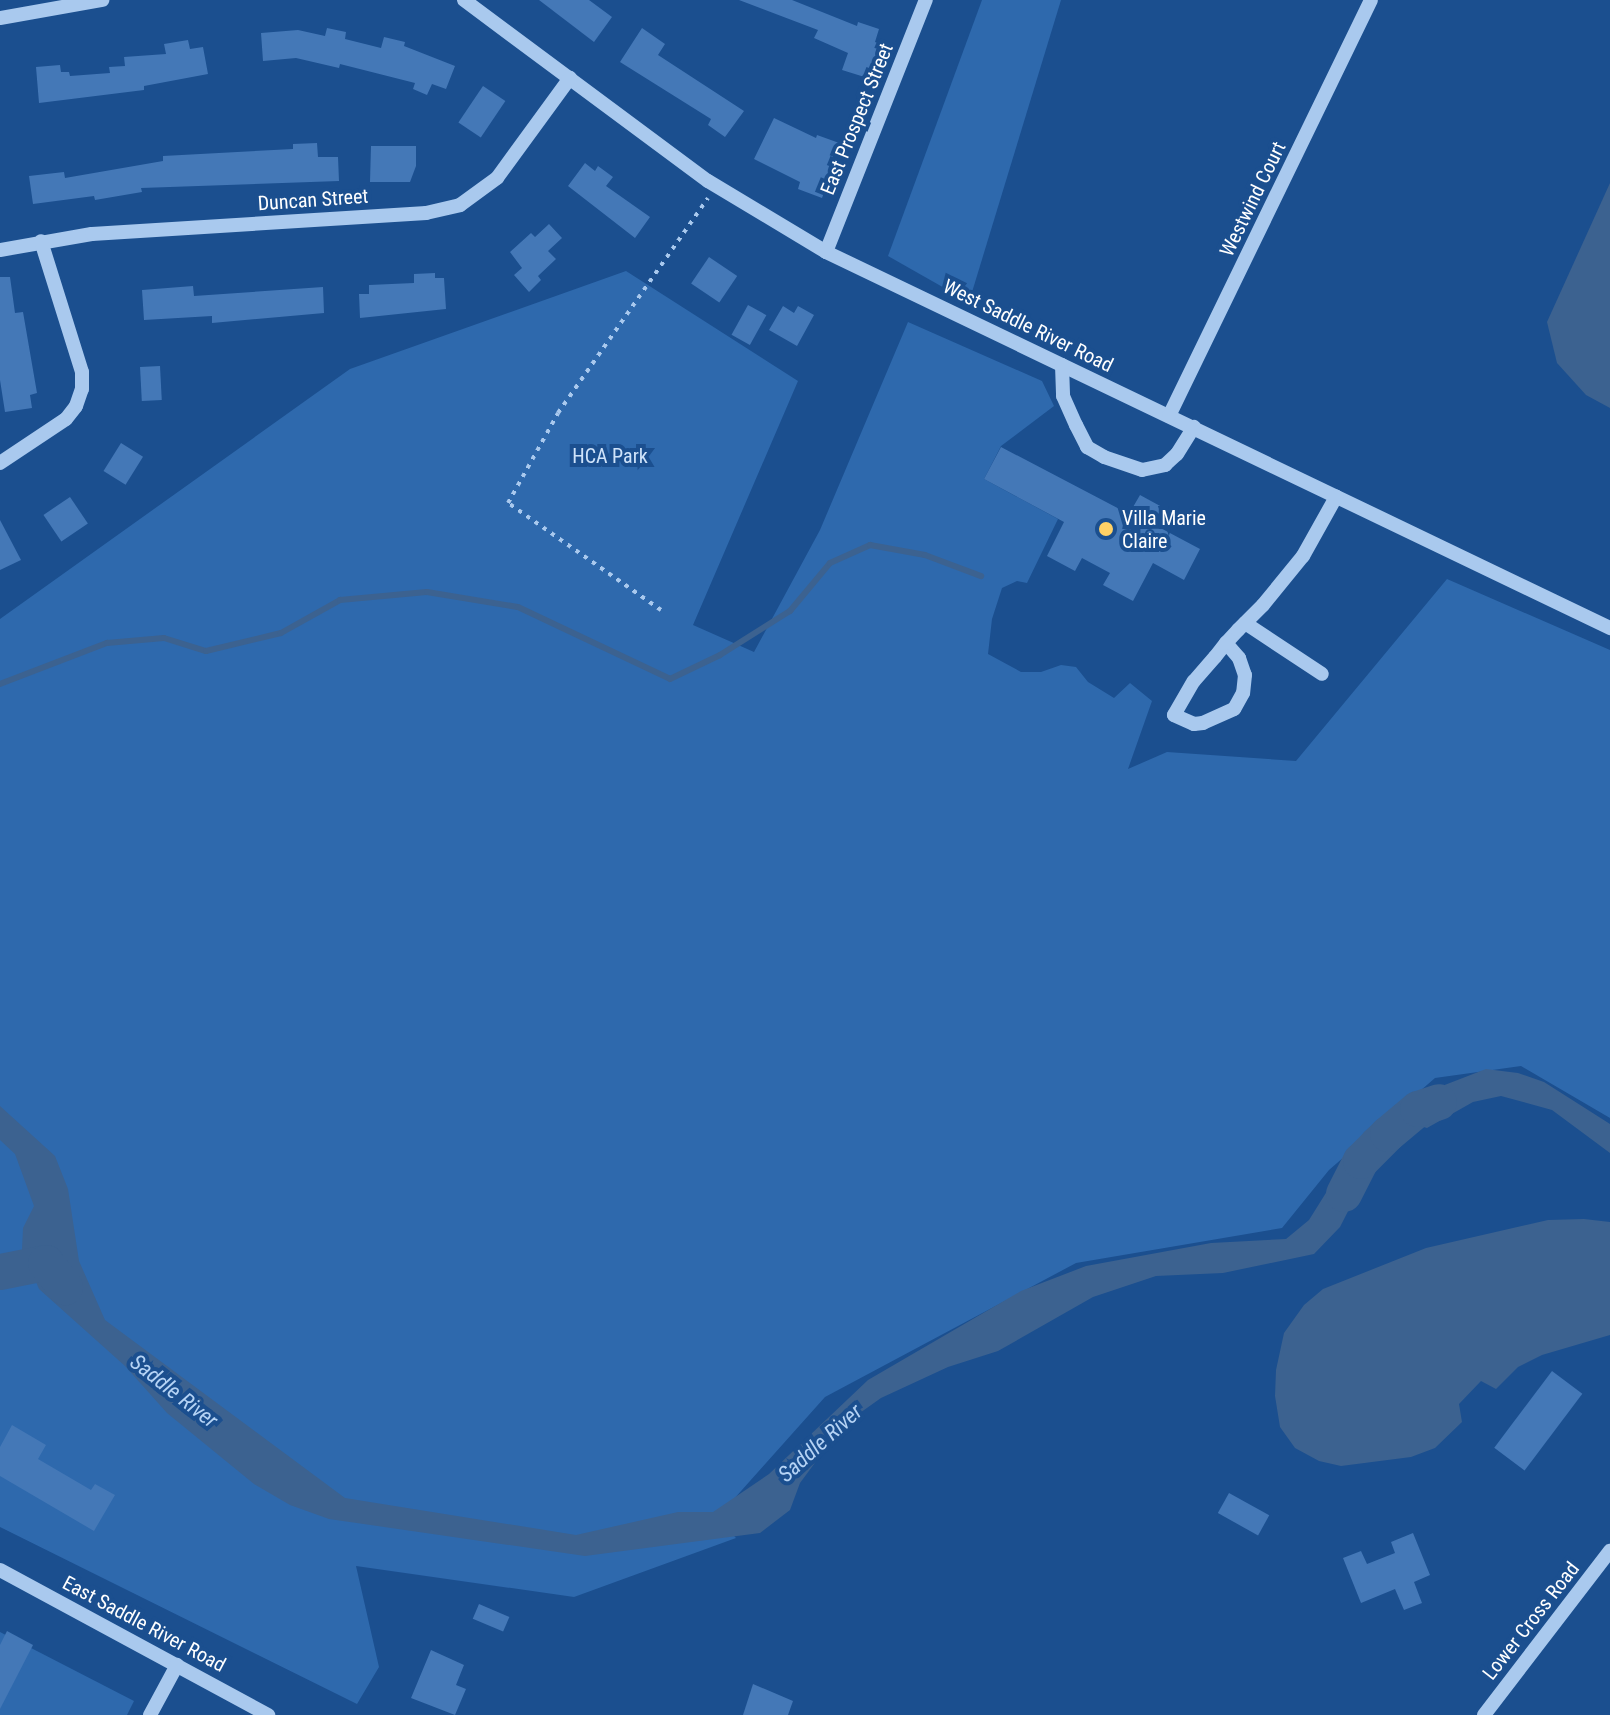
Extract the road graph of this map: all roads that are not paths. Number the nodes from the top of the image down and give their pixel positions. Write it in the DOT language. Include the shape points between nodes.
graph roads {
  1 [pos="102,0"];
  2 [pos="464,0"];
  3 [pos="926,0"];
  4 [pos="1371,0"];
  5 [pos="0,18"];
  6 [pos="570,78"];
  7 [pos="41,241"];
  8 [pos="0,250"];
  9 [pos="826,252"];
  10 [pos="1062,365"];
  11 [pos="1169,416"];
  12 [pos="1194,427"];
  13 [pos="0,463"];
  14 [pos="1336,497"];
  15 [pos="1245,623"];
  16 [pos="1610,628"];
  17 [pos="1226,643"];
  18 [pos="1322,674"];
  19 [pos="1610,1551"];
  20 [pos="0,1570"];
  21 [pos="177,1665"];
  22 [pos="150,1715"];
  23 [pos="268,1715"];
  24 [pos="1484,1715"];
  1 -- 5 [label="street"];
  2 -- 6 [label="street, West Saddle River Road"];
  3 -- 9 [label="street, East Prospect Street"];
  4 -- 11 [label="street, Westwind Court"];
  6 -- 7 [label="street, Duncan Street" via="497,178 460,205 426,213"];
  6 -- 9 [label="street, West Saddle River Road" via="716,186"];
  7 -- 8 [label="street, Duncan Street"];
  7 -- 13 [label="street" via="82,372 82,389 66,419"];
  9 -- 10 [label="street, West Saddle River Road"];
  10 -- 11 [label="street, West Saddle River Road"];
  10 -- 12 [label="street" via="1063,396 1076,425 1087,447 1104,457 1142,470 1165,465"];
  11 -- 12 [label="street, West Saddle River Road"];
  12 -- 14 [label="street, West Saddle River Road"];
  14 -- 15 [label="street" via="1303,556"];
  14 -- 16 [label="street, West Saddle River Road"];
  15 -- 17 [label="street"];
  15 -- 18 [label="street"];
  17 -- 17 [label="street" via="1194,681 1174,715 1194,724 1234,709 1245,675"];
  19 -- 24 [label="street, Lower Cross Road"];
  20 -- 21 [label="street, East Saddle River Road"];
  21 -- 22 [label="street"];
  21 -- 23 [label="street, East Saddle River Road"];
}
